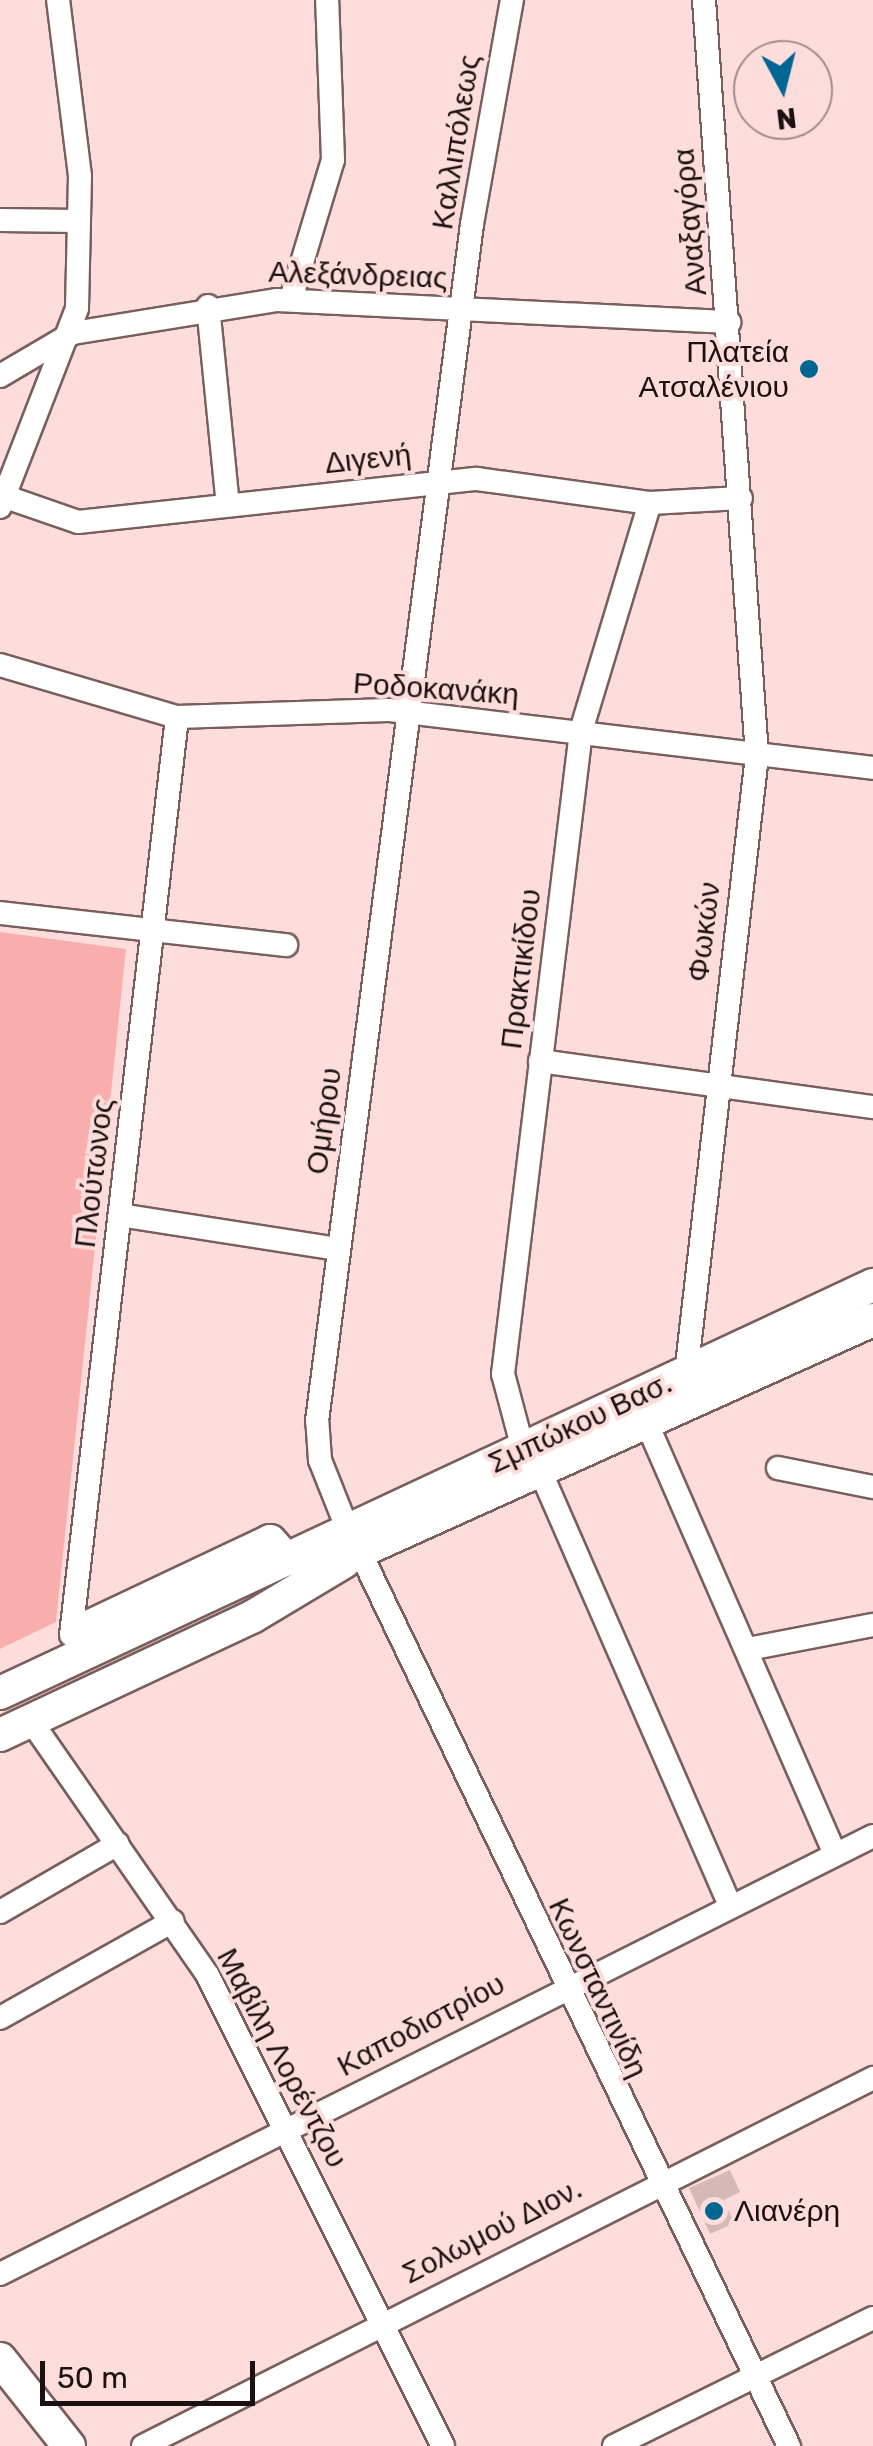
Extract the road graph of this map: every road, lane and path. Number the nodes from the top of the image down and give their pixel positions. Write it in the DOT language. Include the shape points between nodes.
graph roads {
  1 [pos="58,0"];
  2 [pos="328,0"];
  3 [pos="512,0"];
  4 [pos="704,0"];
  5 [pos="0,220"];
  6 [pos="78,221"];
  7 [pos="291,300"];
  8 [pos="208,306"];
  9 [pos="462,307"];
  10 [pos="729,322"];
  11 [pos="73,333"];
  12 [pos="0,376"];
  13 [pos="437,482"];
  14 [pos="741,498"];
  15 [pos="3,502"];
  16 [pos="650,503"];
  17 [pos="228,504"];
  18 [pos="0,665"];
  19 [pos="409,712"];
  20 [pos="177,717"];
  21 [pos="580,731"];
  22 [pos="757,756"];
  23 [pos="873,768"];
  24 [pos="0,913"];
  25 [pos="152,936"];
  26 [pos="286,944"];
  27 [pos="540,1061"];
  28 [pos="717,1085"];
  29 [pos="873,1108"];
  30 [pos="120,1215"];
  31 [pos="337,1249"];
  32 [pos="873,1285"];
  33 [pos="873,1320"];
  34 [pos="686,1374"];
  35 [pos="648,1426"];
  36 [pos="532,1462"];
  37 [pos="778,1468"];
  38 [pos="873,1487"];
  39 [pos="355,1542"];
  40 [pos="287,1560"];
  41 [pos="873,1625"];
  42 [pos="71,1635"];
  43 [pos="748,1649"];
  44 [pos="0,1669"];
  45 [pos="0,1692"];
  46 [pos="0,1708"];
  47 [pos="31,1720"];
  48 [pos="0,1735"];
  49 [pos="873,1836"];
  50 [pos="118,1844"];
  51 [pos="835,1854"];
  52 [pos="730,1906"];
  53 [pos="0,1912"];
  54 [pos="173,1921"];
  55 [pos="563,1985"];
  56 [pos="0,2018"];
  57 [pos="873,2078"];
  58 [pos="288,2128"];
  59 [pos="658,2180"];
  60 [pos="0,2274"];
  61 [pos="873,2318"];
  62 [pos="381,2320"];
  63 [pos="0,2359"];
  64 [pos="755,2376"];
  65 [pos="69,2446"];
  66 [pos="142,2446"];
  67 [pos="443,2446"];
  68 [pos="614,2446"];
  69 [pos="789,2446"];
  1 -- 6 [label="street" via="76,114"];
  2 -- 7 [label="street" via="333,160"];
  3 -- 9 [label="street, Καλλιπόλεως"];
  4 -- 10 [label="street, Αναξαγόρα"];
  5 -- 6 [label="street"];
  6 -- 11 [label="street"];
  7 -- 8 [label="street, Αλεξάνδρειας"];
  7 -- 9 [label="street, Αλεξάνδρειας"];
  8 -- 11 [label="street, Αλεξάνδρειας"];
  8 -- 17 [label="street"];
  9 -- 10 [label="street, Αλεξάνδρειας"];
  9 -- 13 [label="street, Καλλιπόλεως"];
  10 -- 14 [label="street, Αναξαγόρα"];
  11 -- 12 [label="street, Αλεξάνδρειας"];
  11 -- 15 [label="street"];
  13 -- 16 [label="street, Διγενή" via="536,483"];
  13 -- 17 [label="street, Διγενή"];
  13 -- 19 [label="street, Καλλιπόλεως"];
  14 -- 16 [label="street, Διγενή"];
  14 -- 22 [label="street, Φωκών"];
  15 -- 17 [label="street, Διγενή" via="78,522"];
  16 -- 21 [label="street, Πρακτικίδου"];
  18 -- 20 [label="street, Ροδοκανάκη"];
  19 -- 20 [label="street, Ροδοκανάκη"];
  19 -- 21 [label="street, Ροδοκανάκη"];
  19 -- 31 [label="street, Ομήρου"];
  20 -- 25 [label="street, Πλούτωνος"];
  21 -- 22 [label="street, Ροδοκανάκη"];
  21 -- 27 [label="street, Πρακτικίδου"];
  22 -- 23 [label="street, Ροδοκανάκη"];
  22 -- 28 [label="street, Φωκών"];
  24 -- 25 [label="street"];
  25 -- 26 [label="street" via="188,928"];
  25 -- 30 [label="street, Πλούτωνος"];
  27 -- 28 [label="street"];
  27 -- 36 [label="street, Πρακτικίδου" via="503,1374"];
  28 -- 29 [label="street"];
  28 -- 34 [label="street, Φωκών"];
  30 -- 31 [label="street"];
  30 -- 42 [label="street, Πλούτωνος"];
  31 -- 39 [label="street, Ομήρου" via="316,1441"];
  32 -- 34 [label="main road, Σμπώκου Βασ."];
  33 -- 35 [label="main road, Σμπώκου Βασ."];
  34 -- 36 [label="main road, Σμπώκου Βασ."];
  35 -- 36 [label="main road, Σμπώκου Βασ."];
  35 -- 43 [label="street"];
  36 -- 39 [label="main road, Σμπώκου Βασ."];
  36 -- 52 [label="street, Πρακτικίδου"];
  37 -- 38 [label="street"];
  39 -- 40 [label="main road, Σμπώκου Βασ."];
  39 -- 46 [label="main road, Σμπώκου Βασ."];
  39 -- 47 [label="main road, Σμπώκου Βασ." via="252,1617"];
  39 -- 55 [label="street, Κωνσταντινίδη"];
  40 -- 42 [label="main road" via="270,1541"];
  40 -- 45 [label="main road, Σμπώκου Βασ."];
  41 -- 43 [label="street"];
  42 -- 44 [label="main road"];
  43 -- 51 [label="street"];
  47 -- 48 [label="main road, Σμπώκου Βασ."];
  47 -- 50 [label="street, Μαβίλη Λορέντζου"];
  49 -- 51 [label="street, Καποδιστρίου"];
  50 -- 53 [label="street"];
  50 -- 54 [label="street, Μαβίλη Λορέντζου"];
  51 -- 52 [label="street, Καποδιστρίου"];
  52 -- 55 [label="street, Καποδιστρίου"];
  54 -- 56 [label="street"];
  54 -- 58 [label="street, Μαβίλη Λορέντζου"];
  55 -- 58 [label="street, Καποδιστρίου"];
  55 -- 59 [label="street, Κωνσταντινίδη"];
  57 -- 59 [label="street, Σολωμού Διον."];
  58 -- 60 [label="street, Καποδιστρίου"];
  58 -- 62 [label="street, Μαβίλη Λορέντζου"];
  59 -- 62 [label="street, Σολωμού Διον."];
  59 -- 64 [label="street, Κωνσταντινίδη"];
  61 -- 64 [label="street"];
  62 -- 66 [label="street, Σολωμού Διον."];
  62 -- 67 [label="street, Μαβίλη Λορέντζου"];
  63 -- 65 [label="main road"];
  64 -- 68 [label="street"];
  64 -- 69 [label="street, Κωνσταντινίδη"];
}
